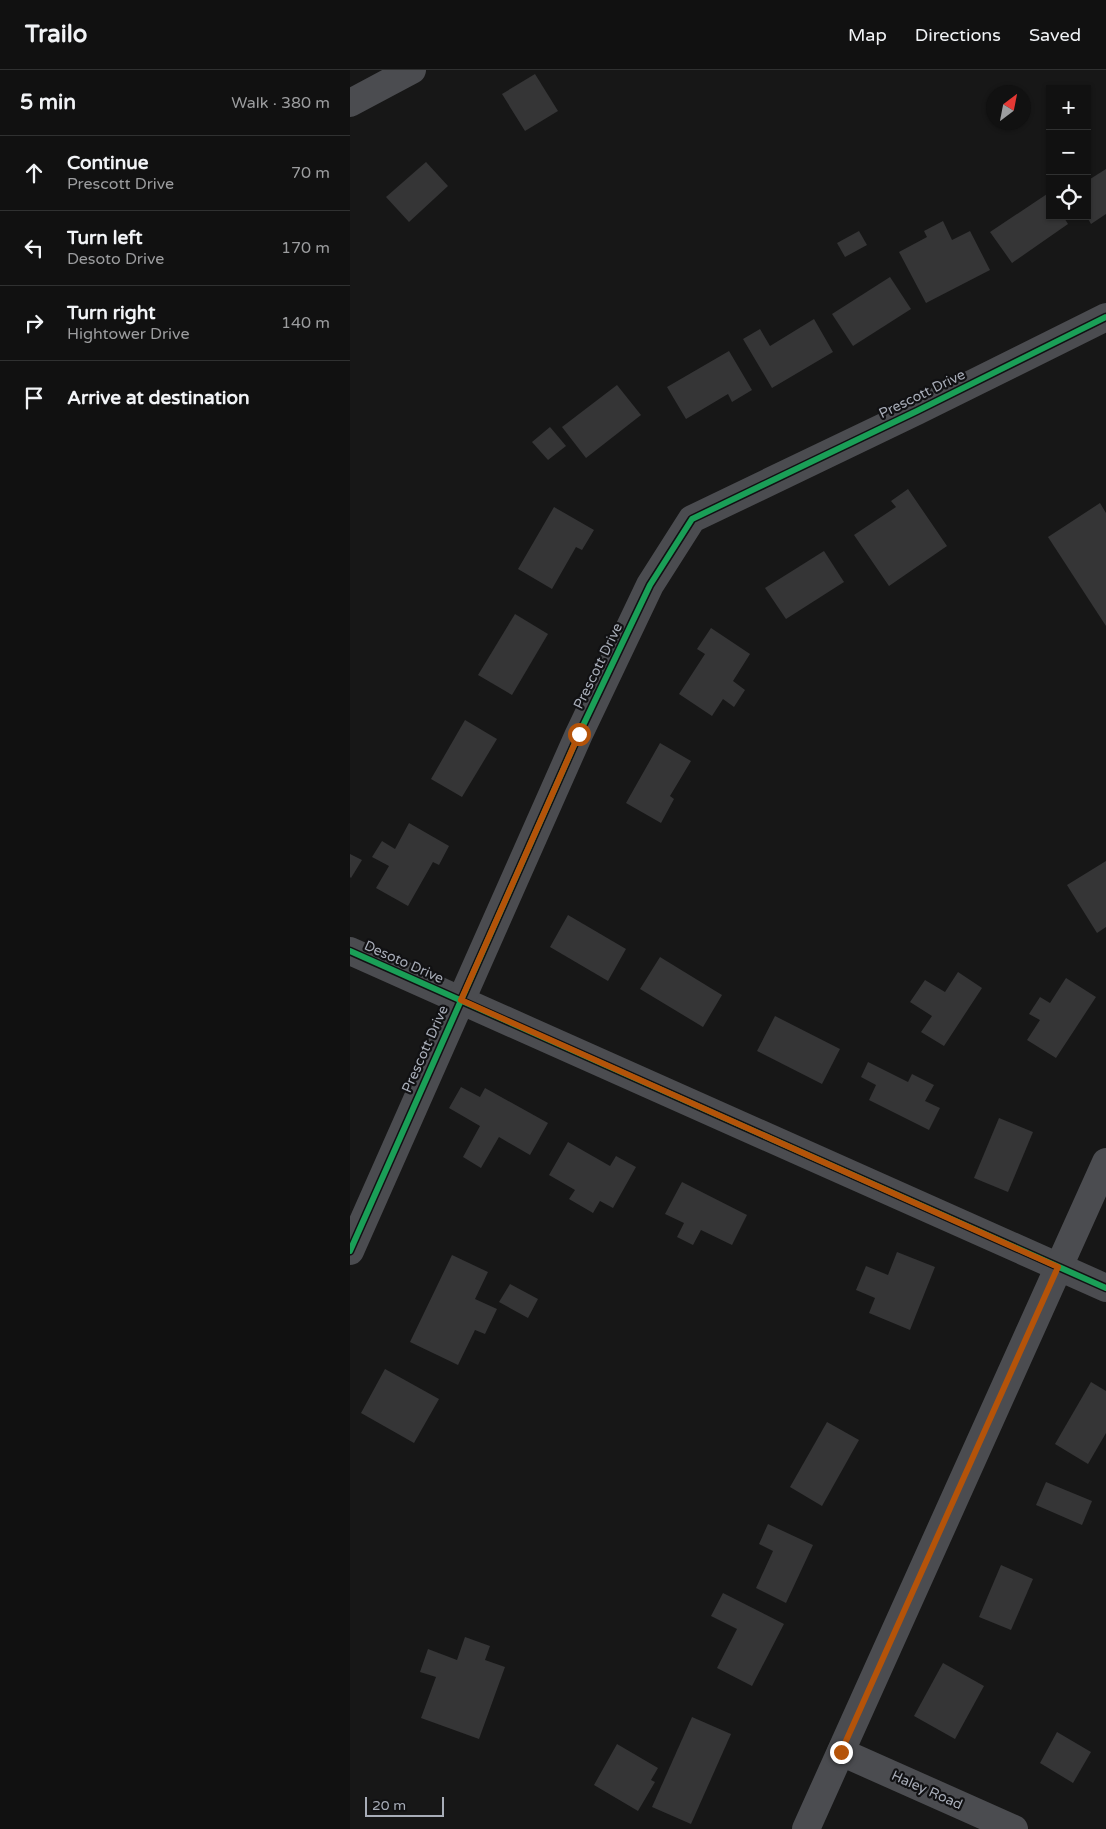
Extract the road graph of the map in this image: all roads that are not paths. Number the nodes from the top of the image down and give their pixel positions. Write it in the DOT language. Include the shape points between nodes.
graph roads {
  1 [pos="412,70"];
  2 [pos="350,103"];
  3 [pos="1106,317"];
  4 [pos="350,951"];
  5 [pos="461,1000"];
  6 [pos="1106,1162"];
  7 [pos="350,1251"];
  8 [pos="1058,1267"];
  9 [pos="1106,1288"];
  10 [pos="841,1752"];
  11 [pos="806,1829"];
  12 [pos="1014,1829"];
  1 -- 2 [label="street"];
  3 -- 5 [label="street, Prescott Drive" via="692,519 650,585 579,734"];
  4 -- 5 [label="street, Desoto Drive"];
  5 -- 7 [label="street, Prescott Drive"];
  5 -- 8 [label="street, Desoto Drive"];
  6 -- 8 [label="street"];
  8 -- 9 [label="street, Desoto Drive"];
  8 -- 10 [label="street"];
  10 -- 11 [label="street"];
  10 -- 12 [label="street, Haley Road"];
}
